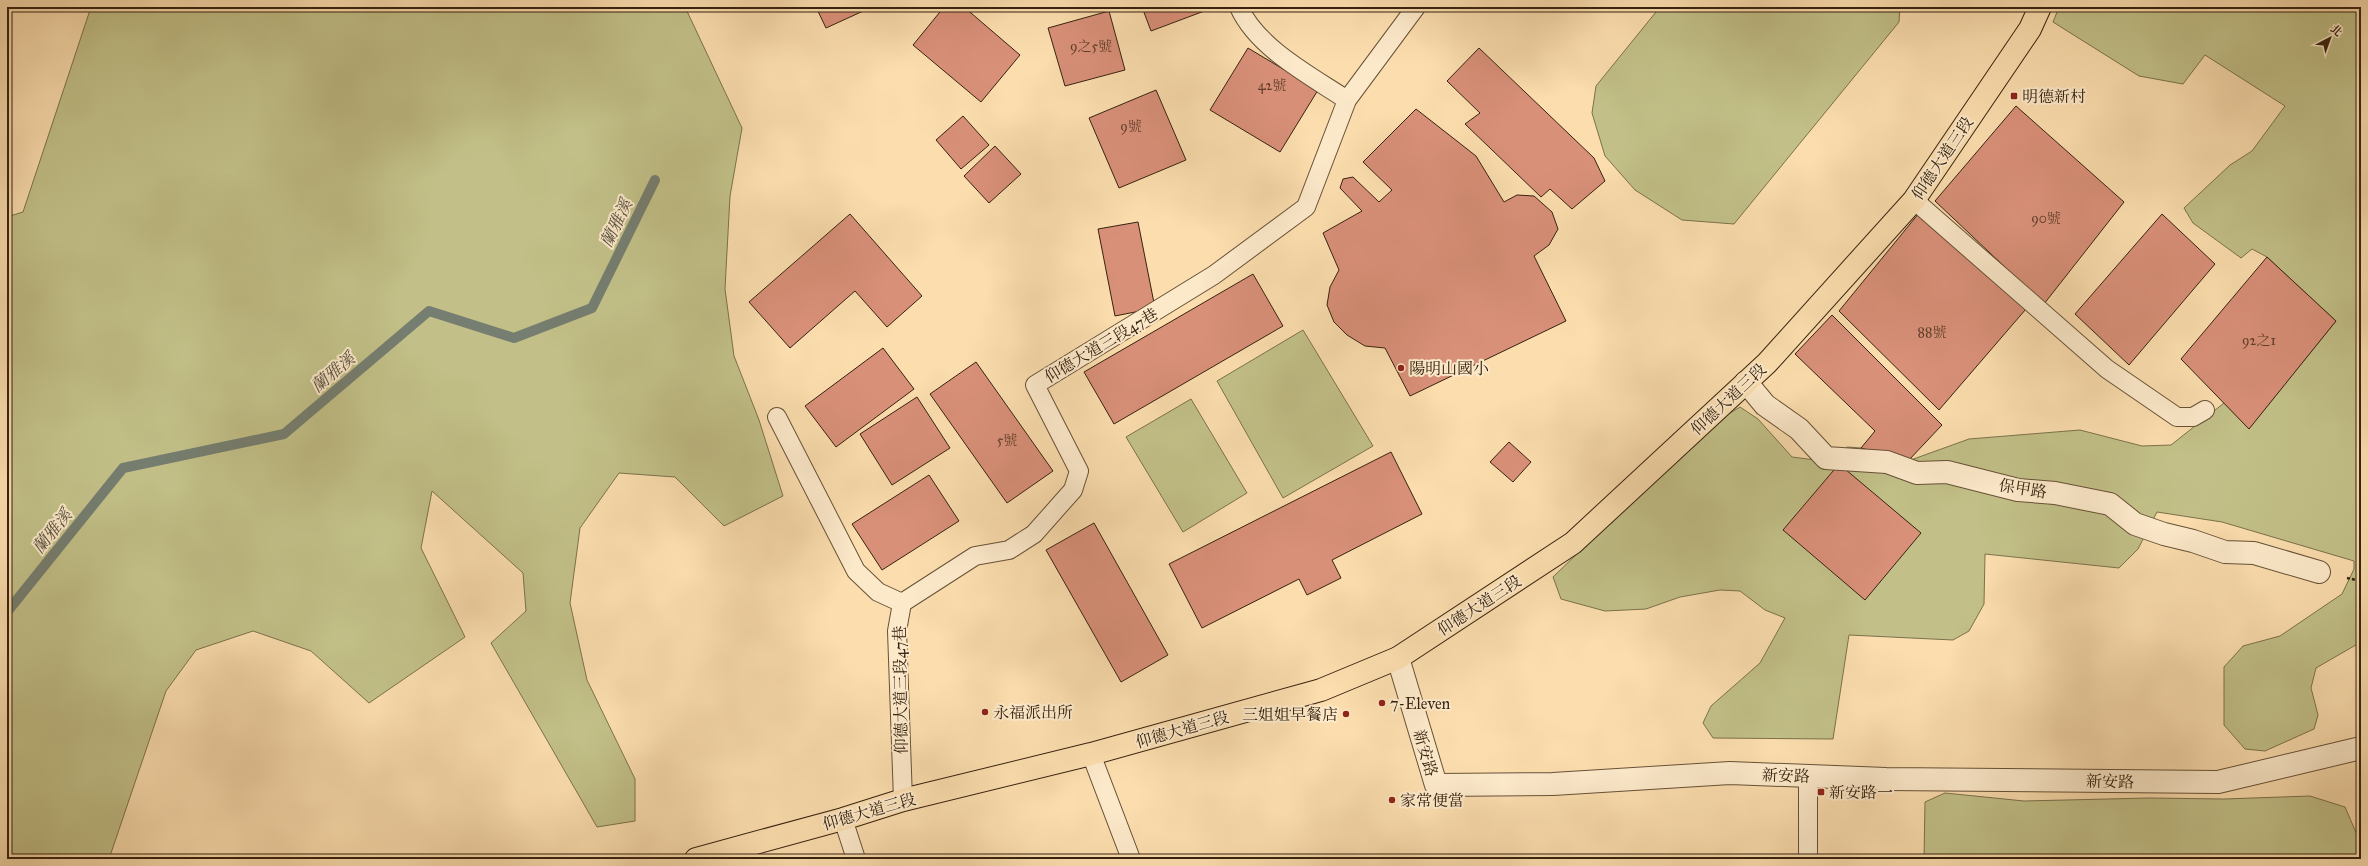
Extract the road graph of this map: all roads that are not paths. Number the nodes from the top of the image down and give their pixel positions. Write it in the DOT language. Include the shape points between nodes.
graph roads {
  1 [pos="1239,7"];
  2 [pos="1416,7"];
  3 [pos="2040,7"];
  4 [pos="1347,100"];
  5 [pos="1914,200"];
  6 [pos="1746,382"];
  7 [pos="2205,410"];
  8 [pos="777,417"];
  9 [pos="2319,572"];
  10 [pos="902,604"];
  11 [pos="1398,658"];
  12 [pos="2361,748"];
  13 [pos="1091,754"];
  14 [pos="1808,776"];
  15 [pos="903,800"];
  16 [pos="842,819"];
  17 [pos="696,859"];
  18 [pos="856,859"];
  19 [pos="1131,859"];
  20 [pos="1808,859"];
  1 -- 4 [label="lane" via="1245,21 1265,42"];
  2 -- 4 [label="lane"];
  3 -- 5 [label="main road, 仰德大道三段" via="2030,29"];
  4 -- 10 [label="lane, 仰德大道三段47巷" via="1306,207 1214,275 1035,385 1079,471 1073,490 1059,507 1034,534 1010,550 975,556"];
  5 -- 6 [label="main road, 仰德大道三段" via="1767,364"];
  5 -- 7 [label="lane" via="2107,369 2177,417 2193,417"];
  6 -- 9 [label="street, 保甲路" via="1765,405 1799,429 1826,458 1887,462 1917,473 1947,472 2018,490 2110,504 2135,524 2164,534 2225,552 2254,553"];
  6 -- 11 [label="main road, 仰德大道三段" via="1573,543"];
  8 -- 10 [label="lane" via="856,571 878,592"];
  10 -- 15 [label="lane, 仰德大道三段47巷" via="897,631"];
  11 -- 13 [label="main road, 仰德大道三段" via="1321,690"];
  11 -- 14 [label="street, 新安路" via="1436,785 1553,784 1730,773"];
  12 -- 14 [label="street, 新安路" via="2218,782"];
  13 -- 15 [label="main road, 仰德大道三段"];
  13 -- 19 [label="lane"];
  14 -- 20 [label="lane"];
  15 -- 16 [label="main road, 仰德大道三段"];
  16 -- 17 [label="main road, 仰德大道三段"];
  16 -- 18 [label="lane"];
}
